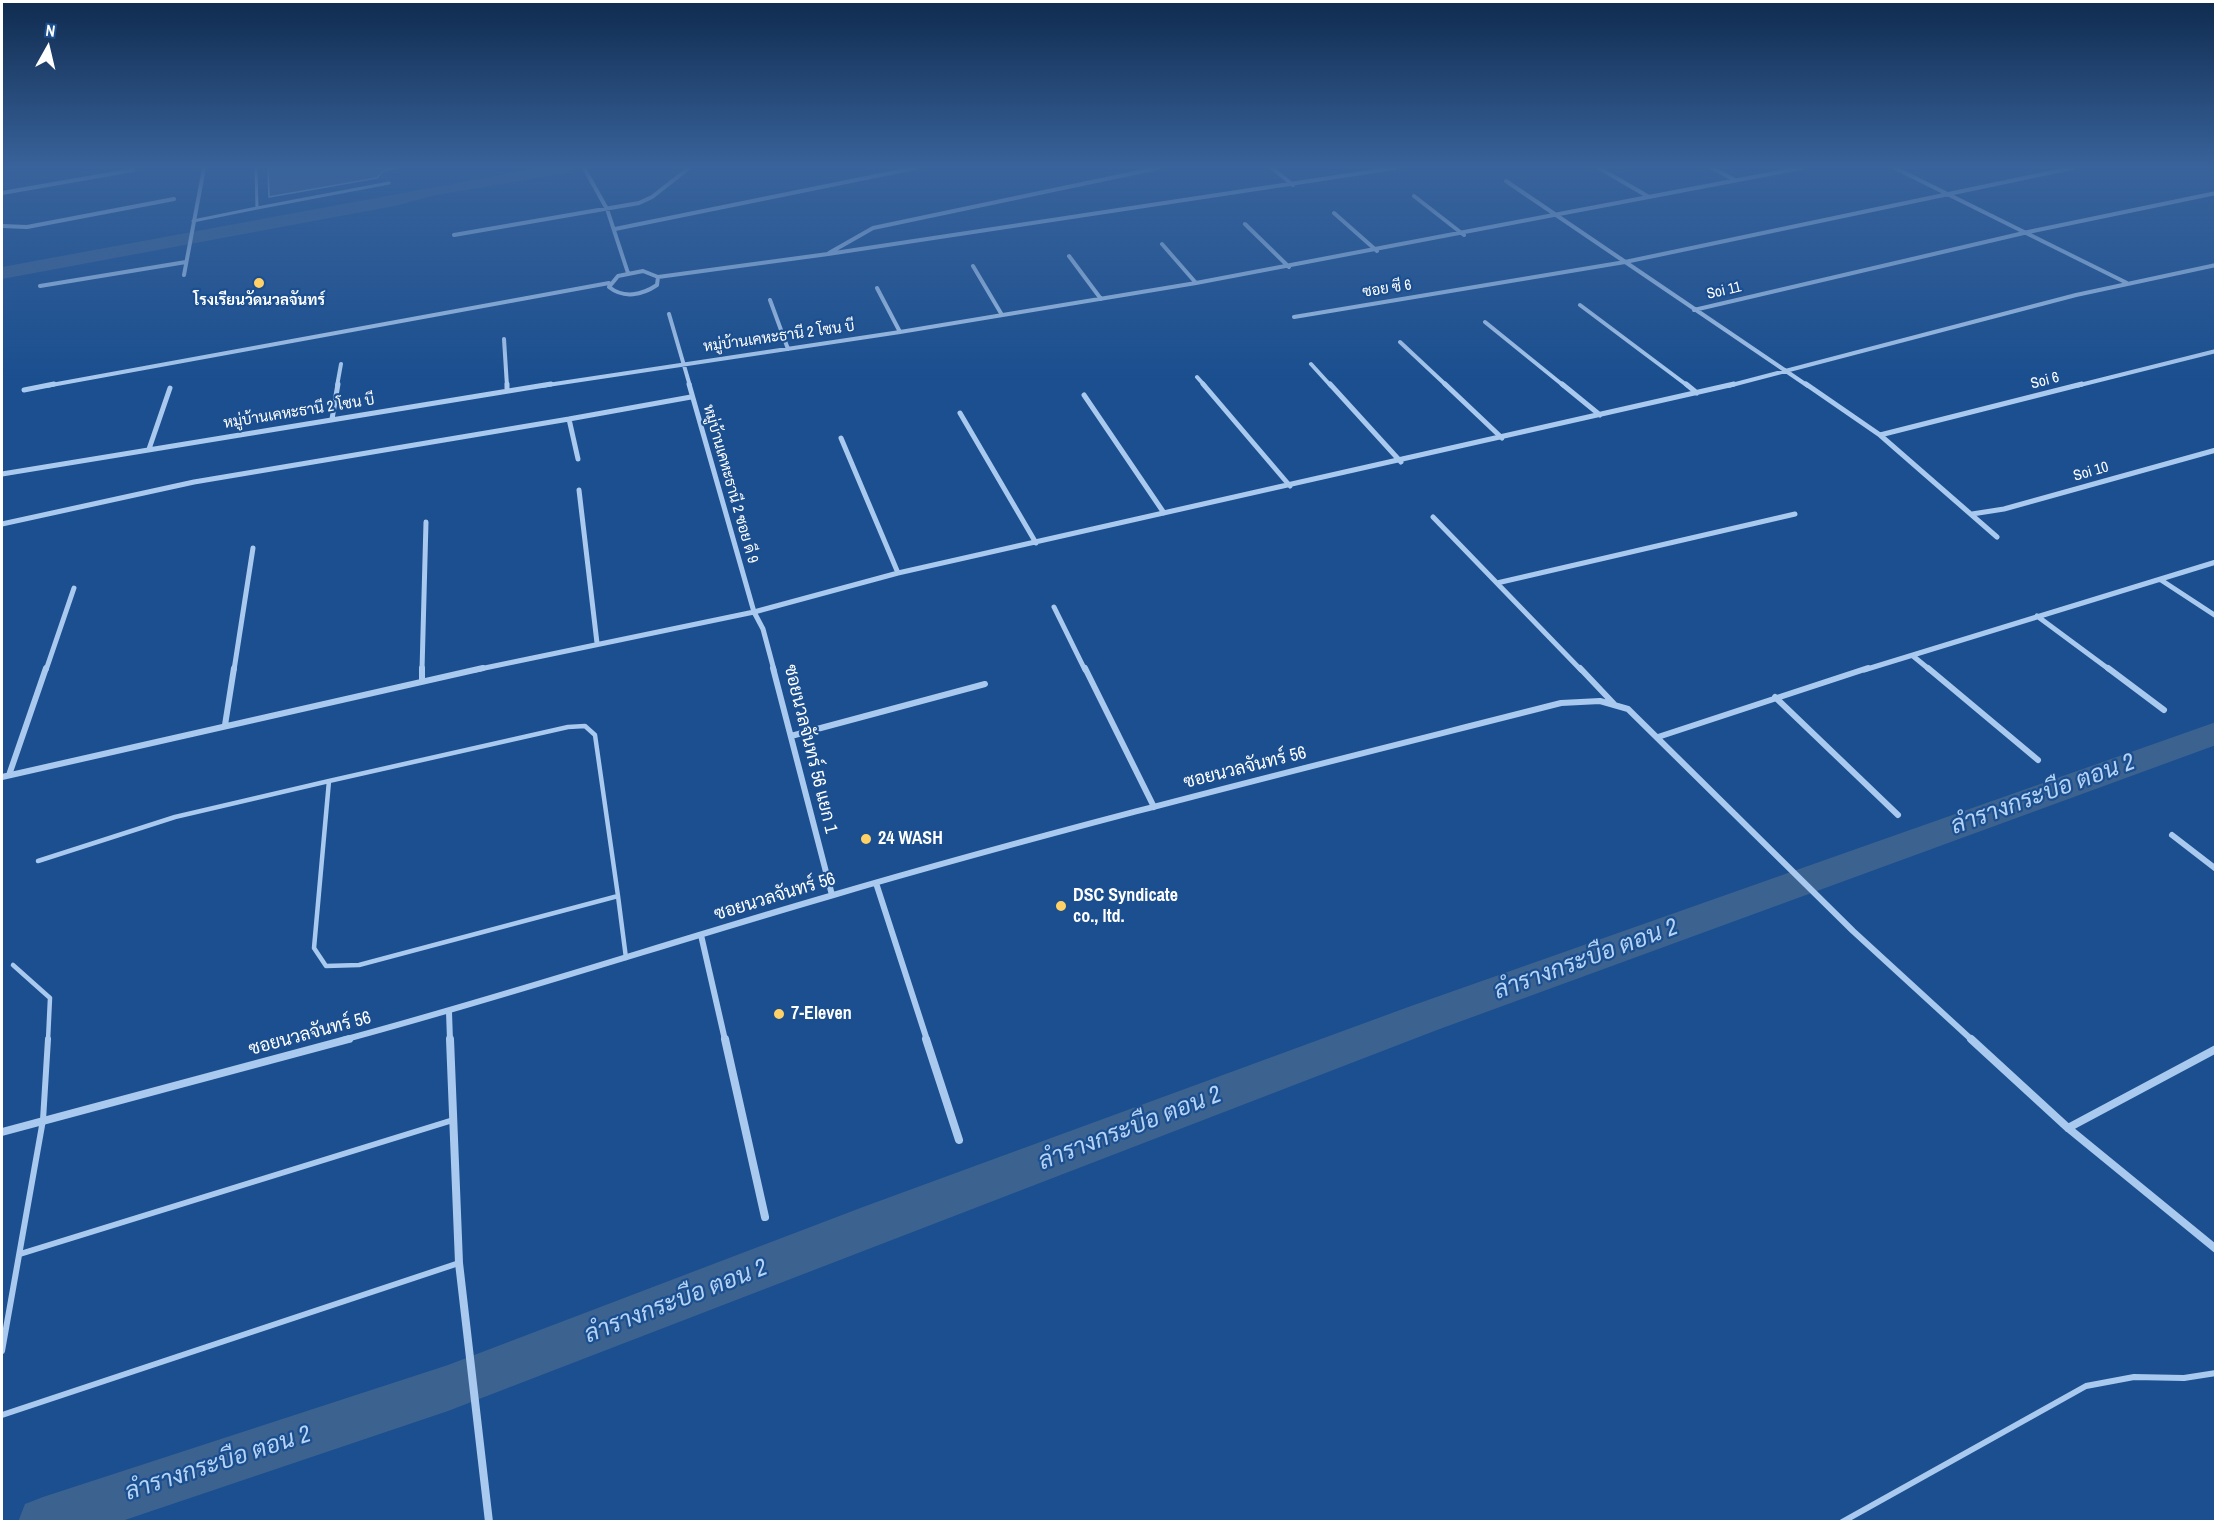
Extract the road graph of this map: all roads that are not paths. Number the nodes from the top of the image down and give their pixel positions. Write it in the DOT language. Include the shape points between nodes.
graph roads {
  1 [pos="192,239"];
  2 [pos="618,239"];
  3 [pos="854,239"];
  4 [pos="929,239"];
  5 [pos="1260,239"];
  6 [pos="1364,239"];
  7 [pos="1440,239"];
  8 [pos="1592,239"];
  9 [pos="1733,239"];
  10 [pos="1998,239"];
  11 [pos="2042,239"];
  12 [pos="1162,244"];
  13 [pos="1377,250"];
  14 [pos="828,254"];
  15 [pos="1069,256"];
  16 [pos="186,262"];
  17 [pos="1625,262"];
  18 [pos="2216,265"];
  19 [pos="973,266"];
  20 [pos="1289,267"];
  21 [pos="628,273"];
  22 [pos="184,275"];
  23 [pos="658,277"];
  24 [pos="609,283"];
  25 [pos="1196,283"];
  26 [pos="2127,283"];
  27 [pos="40,286"];
  28 [pos="877,288"];
  29 [pos="1101,299"];
  30 [pos="770,300"];
  31 [pos="1580,305"];
  32 [pos="1694,310"];
  33 [pos="669,314"];
  34 [pos="1002,315"];
  35 [pos="1294,317"];
  36 [pos="1485,322"];
  37 [pos="900,332"];
  38 [pos="504,339"];
  39 [pos="1400,342"];
  40 [pos="789,349"];
  41 [pos="2216,351"];
  42 [pos="682,363"];
  43 [pos="341,364"];
  44 [pos="1311,364"];
  45 [pos="1784,372"];
  46 [pos="1197,377"];
  47 [pos="170,388"];
  48 [pos="24,390"];
  49 [pos="507,391"];
  50 [pos="1697,393"];
  51 [pos="1084,395"];
  52 [pos="691,397"];
  53 [pos="960,413"];
  54 [pos="1600,415"];
  55 [pos="332,419"];
  56 [pos="568,419"];
  57 [pos="1880,435"];
  58 [pos="841,438"];
  59 [pos="1502,438"];
  60 [pos="149,448"];
  61 [pos="2216,450"];
  62 [pos="578,459"];
  63 [pos="1401,462"];
  64 [pos="2,474"];
  65 [pos="1290,486"];
  66 [pos="579,490"];
  67 [pos="1164,513"];
  68 [pos="1795,514"];
  69 [pos="1972,514"];
  70 [pos="1433,517"];
  71 [pos="426,522"];
  72 [pos="2,524"];
  73 [pos="1997,537"];
  74 [pos="1036,543"];
  75 [pos="253,548"];
  76 [pos="2216,562"];
  77 [pos="898,573"];
  78 [pos="2161,580"];
  79 [pos="1497,583"];
  80 [pos="74,588"];
  81 [pos="1054,607"];
  82 [pos="754,612"];
  83 [pos="2037,616"];
  84 [pos="2216,616"];
  85 [pos="597,643"];
  86 [pos="1913,656"];
  87 [pos="422,681"];
  88 [pos="985,684"];
  89 [pos="1775,697"];
  90 [pos="1615,706"];
  91 [pos="2164,710"];
  92 [pos="225,725"];
  93 [pos="791,736"];
  94 [pos="1658,737"];
  95 [pos="2038,760"];
  96 [pos="9,775"];
  97 [pos="2,777"];
  98 [pos="329,780"];
  99 [pos="1154,807"];
  100 [pos="1898,815"];
  101 [pos="2172,835"];
  102 [pos="38,861"];
  103 [pos="2216,869"];
  104 [pos="876,883"];
  105 [pos="832,895"];
  106 [pos="618,896"];
  107 [pos="701,935"];
  108 [pos="626,958"];
  109 [pos="13,966"];
  110 [pos="449,1012"];
  111 [pos="2216,1049"];
  112 [pos="455,1119"];
  113 [pos="43,1120"];
  114 [pos="2068,1128"];
  115 [pos="2,1132"];
  116 [pos="959,1140"];
  117 [pos="765,1217"];
  118 [pos="2216,1249"];
  119 [pos="20,1254"];
  120 [pos="459,1263"];
  121 [pos="2,1351"];
  122 [pos="2216,1373"];
  123 [pos="2,1415"];
  124 [pos="489,1521"];
  125 [pos="1842,1521"];
  1 -- 16 [label="street"];
  2 -- 21 [label="street"];
  3 -- 14 [label="street"];
  4 -- 14 [label="street"];
  5 -- 20 [label="street"];
  6 -- 13 [label="street"];
  7 -- 13 [label="street, หมู่บ้านเคหะธานี 2 โซน บี"];
  8 -- 17 [label="street"];
  9 -- 17 [label="street, ซอย ซี 6"];
  10 -- 32 [label="street, Soi 11"];
  11 -- 26 [label="street"];
  12 -- 25 [label="street"];
  13 -- 20 [label="street, หมู่บ้านเคหะธานี 2 โซน บี"];
  14 -- 23 [label="street"];
  15 -- 29 [label="street"];
  16 -- 22 [label="street"];
  16 -- 27 [label="street"];
  17 -- 32 [label="street"];
  17 -- 35 [label="street, ซอย ซี 6"];
  18 -- 26 [label="street"];
  19 -- 34 [label="street"];
  20 -- 25 [label="street, หมู่บ้านเคหะธานี 2 โซน บี"];
  21 -- 23 [label="street" via="643,271"];
  21 -- 24 [label="street"];
  23 -- 24 [label="street" via="657,285 635,294 617,293"];
  24 -- 48 [label="street"];
  25 -- 29 [label="street, หมู่บ้านเคหะธานี 2 โซน บี"];
  26 -- 45 [label="street"];
  28 -- 37 [label="street"];
  29 -- 34 [label="street, หมู่บ้านเคหะธานี 2 โซน บี"];
  30 -- 40 [label="street"];
  31 -- 50 [label="street"];
  32 -- 45 [label="street"];
  33 -- 42 [label="street, หมู่บ้านเคหะธานี 2 ซอย ดี 9"];
  34 -- 37 [label="street, หมู่บ้านเคหะธานี 2 โซน บี"];
  36 -- 54 [label="street"];
  37 -- 40 [label="street, หมู่บ้านเคหะธานี 2 โซน บี"];
  38 -- 49 [label="street"];
  39 -- 59 [label="street"];
  40 -- 42 [label="street, หมู่บ้านเคหะธานี 2 โซน บี"];
  41 -- 57 [label="street, Soi 6"];
  42 -- 49 [label="street, หมู่บ้านเคหะธานี 2 โซน บี"];
  42 -- 52 [label="street, หมู่บ้านเคหะธานี 2 ซอย ดี 9"];
  43 -- 55 [label="street"];
  44 -- 63 [label="street"];
  45 -- 50 [label="street"];
  45 -- 57 [label="street"];
  46 -- 65 [label="street"];
  47 -- 60 [label="street"];
  49 -- 55 [label="street, หมู่บ้านเคหะธานี 2 โซน บี"];
  50 -- 54 [label="street"];
  51 -- 67 [label="street"];
  52 -- 56 [label="street"];
  52 -- 82 [label="street, หมู่บ้านเคหะธานี 2 ซอย ดี 9"];
  53 -- 74 [label="street"];
  54 -- 59 [label="street"];
  55 -- 60 [label="street, หมู่บ้านเคหะธานี 2 โซน บี"];
  56 -- 62 [label="street"];
  56 -- 72 [label="street" via="194,482"];
  57 -- 69 [label="street"];
  58 -- 77 [label="street"];
  59 -- 63 [label="street"];
  60 -- 64 [label="street, หมู่บ้านเคหะธานี 2 โซน บี"];
  61 -- 69 [label="street, Soi 10" via="2004,509"];
  63 -- 65 [label="street"];
  65 -- 67 [label="street"];
  66 -- 85 [label="street"];
  67 -- 74 [label="street"];
  68 -- 79 [label="street"];
  69 -- 73 [label="street"];
  70 -- 79 [label="street"];
  71 -- 87 [label="street"];
  74 -- 77 [label="street"];
  75 -- 92 [label="street"];
  76 -- 78 [label="street"];
  77 -- 82 [label="street"];
  78 -- 83 [label="street"];
  78 -- 84 [label="street"];
  79 -- 90 [label="street"];
  80 -- 96 [label="street"];
  81 -- 99 [label="street"];
  82 -- 85 [label="street"];
  82 -- 93 [label="street, ซอยนวลจันทร์ 56 แยก 1" via="764,629"];
  83 -- 86 [label="street"];
  83 -- 91 [label="street"];
  85 -- 87 [label="street"];
  86 -- 89 [label="street"];
  86 -- 95 [label="street"];
  87 -- 92 [label="street"];
  88 -- 93 [label="street"];
  89 -- 94 [label="street"];
  89 -- 100 [label="street"];
  90 -- 94 [label="street" via="1628,710"];
  90 -- 99 [label="street, ซอยนวลจันทร์ 56" via="1600,701 1561,704"];
  92 -- 96 [label="street"];
  93 -- 105 [label="street, ซอยนวลจันทร์ 56 แยก 1"];
  94 -- 114 [label="street" via="1809,887"];
  96 -- 97 [label="street"];
  98 -- 102 [label="lane" via="175,817"];
  98 -- 106 [label="lane" via="585,726 595,735"];
  98 -- 106 [label="lane" via="314,948 326,966 359,965"];
  99 -- 104 [label="street, ซอยนวลจันทร์ 56"];
  101 -- 103 [label="street"];
  104 -- 105 [label="street, ซอยนวลจันทร์ 56"];
  104 -- 116 [label="street"];
  105 -- 107 [label="street, ซอยนวลจันทร์ 56"];
  106 -- 108 [label="lane"];
  107 -- 108 [label="street, ซอยนวลจันทร์ 56"];
  107 -- 117 [label="street"];
  108 -- 110 [label="street, ซอยนวลจันทร์ 56"];
  109 -- 113 [label="lane" via="50,998"];
  110 -- 112 [label="street"];
  110 -- 113 [label="street, ซอยนวลจันทร์ 56"];
  111 -- 114 [label="street"];
  112 -- 119 [label="lane"];
  112 -- 120 [label="street"];
  113 -- 115 [label="street, ซอยนวลจันทร์ 56"];
  113 -- 119 [label="lane"];
  114 -- 118 [label="street"];
  119 -- 121 [label="lane"];
  120 -- 123 [label="lane"];
  120 -- 124 [label="street"];
  122 -- 125 [label="lane" via="2184,1378 2133,1377 2086,1386"];
}
